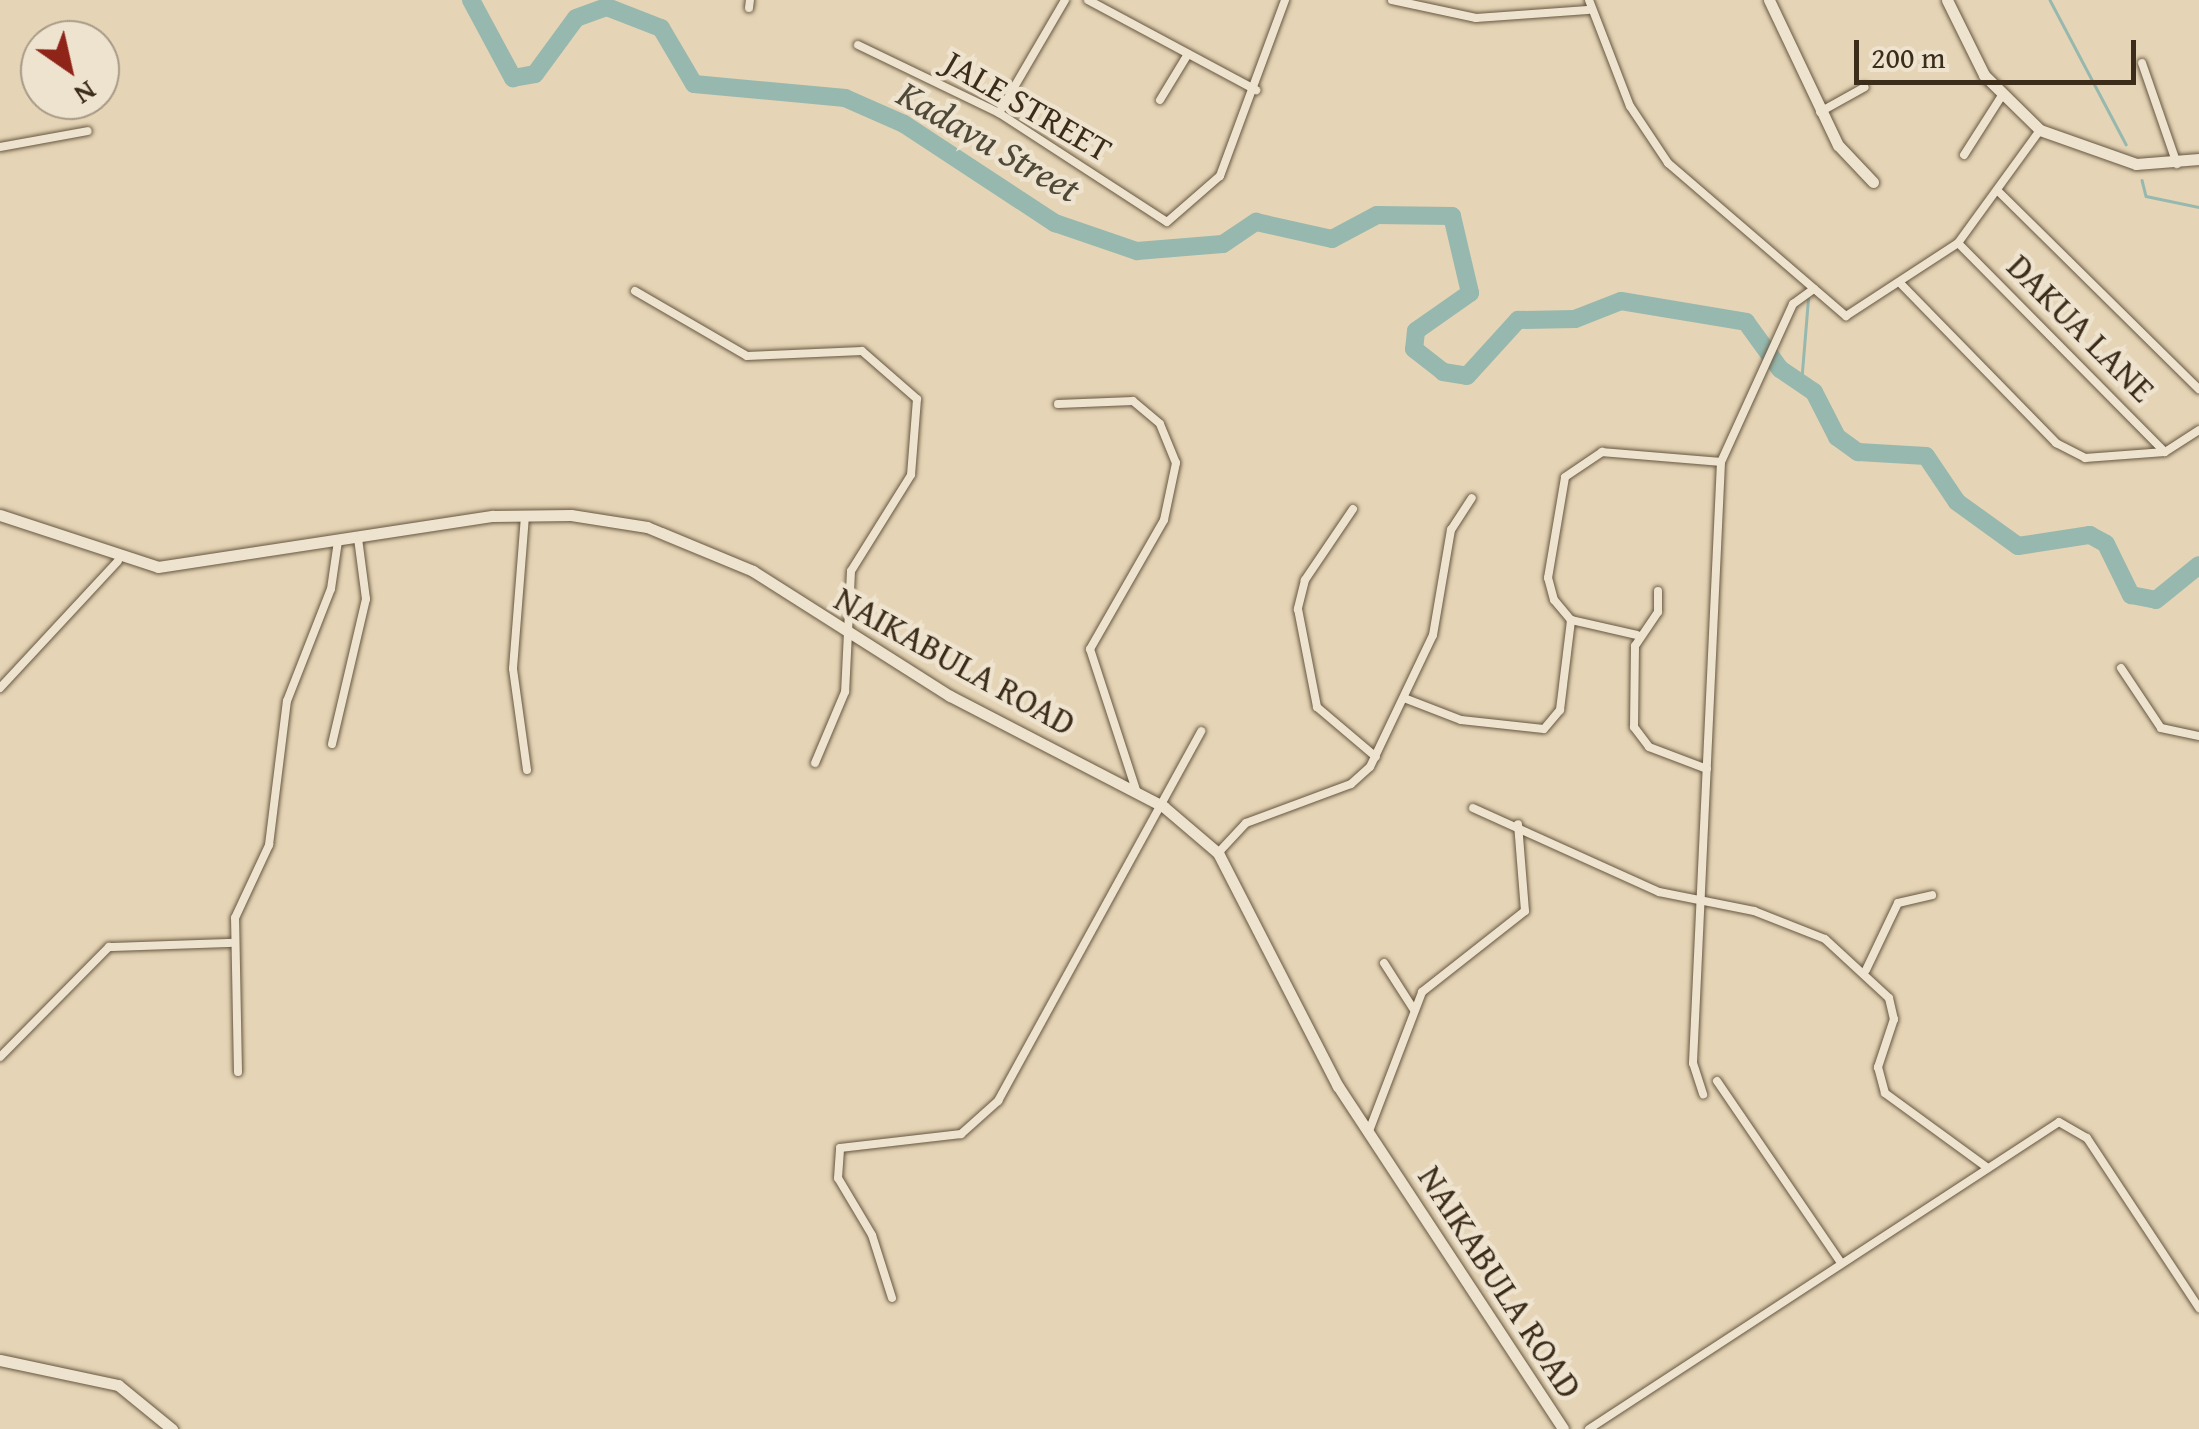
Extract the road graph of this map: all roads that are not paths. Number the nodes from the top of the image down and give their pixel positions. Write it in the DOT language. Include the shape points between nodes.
graph roads {
  1 [pos="1066,0"];
  2 [pos="1088,0"];
  3 [pos="1285,0"];
  4 [pos="1392,0"];
  5 [pos="1769,0"];
  6 [pos="1946,0"];
  7 [pos="1589,5"];
  8 [pos="858,45"];
  9 [pos="1188,54"];
  10 [pos="2142,63"];
  11 [pos="1866,87"];
  12 [pos="1256,90"];
  13 [pos="2002,97"];
  14 [pos="1160,100"];
  15 [pos="1820,112"];
  16 [pos="999,113"];
  17 [pos="2040,130"];
  18 [pos="88,131"];
  19 [pos="0,147"];
  20 [pos="1964,155"];
  21 [pos="2199,159"];
  22 [pos="2177,164"];
  23 [pos="1873,182"];
  24 [pos="1999,192"];
  25 [pos="1958,243"];
  26 [pos="1902,285"];
  27 [pos="1814,289"];
  28 [pos="635,291"];
  29 [pos="2199,390"];
  30 [pos="1058,404"];
  31 [pos="2199,430"];
  32 [pos="2165,452"];
  33 [pos="1721,462"];
  34 [pos="1472,498"];
  35 [pos="1353,509"];
  36 [pos="525,516"];
  37 [pos="3,518"];
  38 [pos="358,538"];
  39 [pos="338,542"];
  40 [pos="118,561"];
  41 [pos="1658,591"];
  42 [pos="1571,620"];
  43 [pos="1637,636"];
  44 [pos="848,638"];
  45 [pos="2121,668"];
  46 [pos="0,688"];
  47 [pos="1404,698"];
  48 [pos="1201,731"];
  49 [pos="2199,736"];
  50 [pos="332,744"];
  51 [pos="1376,757"];
  52 [pos="814,762"];
  53 [pos="527,770"];
  54 [pos="1706,770"];
  55 [pos="1138,794"];
  56 [pos="1160,805"];
  57 [pos="1473,808"];
  58 [pos="1518,824"];
  59 [pos="1218,853"];
  60 [pos="1932,895"];
  61 [pos="1706,903"];
  62 [pos="232,943"];
  63 [pos="1384,963"];
  64 [pos="1866,970"];
  65 [pos="1414,1010"];
  66 [pos="0,1058"];
  67 [pos="238,1072"];
  68 [pos="1716,1082"];
  69 [pos="1703,1094"];
  70 [pos="1370,1130"];
  71 [pos="1988,1168"];
  72 [pos="1840,1264"];
  73 [pos="892,1298"];
  74 [pos="2199,1308"];
  75 [pos="0,1360"];
  76 [pos="172,1429"];
  77 [pos="1563,1429"];
  78 [pos="1590,1429"];
  1 -- 16 [label="street"];
  2 -- 9 [label="street"];
  3 -- 12 [label="street"];
  4 -- 7 [label="street" via="1476,18"];
  5 -- 15 [label="street"];
  6 -- 13 [label="street"];
  7 -- 27 [label="street" via="1630,106 1668,163"];
  8 -- 16 [label="street, JALE STREET"];
  9 -- 12 [label="street"];
  9 -- 14 [label="street"];
  10 -- 22 [label="street"];
  11 -- 15 [label="street"];
  12 -- 16 [label="street, JALE STREET" via="1220,176 1167,222"];
  13 -- 17 [label="street"];
  13 -- 20 [label="street"];
  15 -- 23 [label="street"];
  17 -- 22 [label="street" via="2109,158"];
  17 -- 24 [label="street"];
  18 -- 19 [label="street"];
  21 -- 22 [label="street"];
  24 -- 25 [label="street"];
  24 -- 29 [label="street"];
  25 -- 26 [label="street"];
  25 -- 32 [label="street, DAKUA LANE"];
  26 -- 27 [label="street" via="1846,316"];
  26 -- 32 [label="street" via="2056,443 2118,461"];
  27 -- 33 [label="street" via="1798,295"];
  28 -- 44 [label="street" via="746,356 862,352 917,399 912,476 856,557"];
  30 -- 55 [label="street" via="1133,401 1160,424 1176,463 1164,520 1090,649"];
  31 -- 32 [label="street"];
  33 -- 42 [label="street" via="1623,451 1572,466 1548,578"];
  33 -- 54 [label="street"];
  34 -- 47 [label="street" via="1455,516 1433,635"];
  35 -- 51 [label="street" via="1304,580 1298,609 1317,707"];
  36 -- 38 [label="street, NAIKABULA ROAD"];
  36 -- 44 [label="street, NAIKABULA ROAD" via="647,528 753,571"];
  36 -- 53 [label="street" via="514,669"];
  37 -- 40 [label="street, NAIKABULA ROAD"];
  38 -- 39 [label="street, NAIKABULA ROAD"];
  38 -- 50 [label="street" via="366,599"];
  39 -- 40 [label="street, NAIKABULA ROAD" via="209,565"];
  39 -- 62 [label="street" via="331,589 287,701 269,845"];
  40 -- 46 [label="street"];
  41 -- 43 [label="street" via="1658,612"];
  42 -- 43 [label="street"];
  42 -- 47 [label="street" via="1560,710 1544,728 1462,720"];
  43 -- 54 [label="street" via="1637,736"];
  44 -- 52 [label="street" via="845,692"];
  44 -- 55 [label="street, NAIKABULA ROAD"];
  45 -- 49 [label="street" via="2162,728"];
  47 -- 51 [label="street"];
  48 -- 56 [label="street"];
  51 -- 59 [label="street" via="1350,784 1246,823"];
  54 -- 61 [label="street"];
  55 -- 56 [label="street, NAIKABULA ROAD"];
  56 -- 59 [label="street, NAIKABULA ROAD"];
  56 -- 73 [label="street" via="980,1122 961,1134 840,1148 838,1178 872,1236"];
  57 -- 58 [label="street"];
  58 -- 61 [label="street" via="1658,892"];
  58 -- 65 [label="street" via="1526,911 1432,982"];
  59 -- 70 [label="street, NAIKABULA ROAD"];
  60 -- 64 [label="street" via="1898,903"];
  61 -- 64 [label="street" via="1784,920"];
  61 -- 69 [label="street" via="1693,1062"];
  62 -- 66 [label="street" via="110,946"];
  62 -- 67 [label="street"];
  63 -- 65 [label="street"];
  64 -- 71 [label="street" via="1894,1010 1878,1067 1885,1093"];
  65 -- 70 [label="street"];
  68 -- 72 [label="street"];
  70 -- 77 [label="street, NAIKABULA ROAD"];
  71 -- 72 [label="street"];
  71 -- 74 [label="street" via="2047,1126 2078,1128"];
  72 -- 78 [label="street"];
  75 -- 76 [label="street" via="118,1385"];
}
